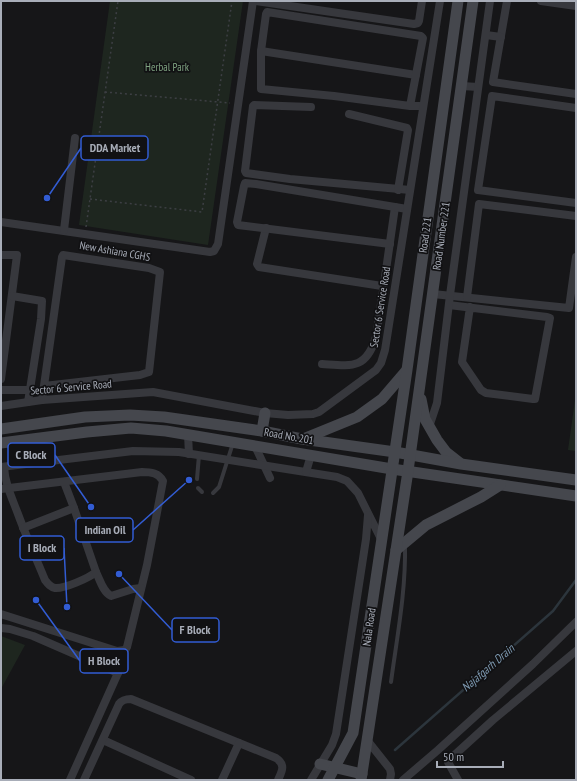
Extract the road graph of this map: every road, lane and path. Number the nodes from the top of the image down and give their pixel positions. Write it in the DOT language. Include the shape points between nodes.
graph roads {
  1 [pos="118,1"];
  2 [pos="232,1"];
  3 [pos="254,1"];
  4 [pos="422,1"];
  5 [pos="440,1"];
  6 [pos="458,1"];
  7 [pos="473,1"];
  8 [pos="490,1"];
  9 [pos="507,1"];
  10 [pos="541,1"];
  11 [pos="269,2"];
  12 [pos="576,6"];
  13 [pos="486,35"];
  14 [pos="501,37"];
  15 [pos="261,51"];
  16 [pos="416,75"];
  17 [pos="462,86"];
  18 [pos="478,87"];
  19 [pos="105,92"];
  20 [pos="576,94"];
  21 [pos="218,102"];
  22 [pos="238,103"];
  23 [pos="410,106"];
  24 [pos="423,106"];
  25 [pos="311,107"];
  26 [pos="576,108"];
  27 [pos="475,111"];
  28 [pos="349,114"];
  29 [pos="489,114"];
  30 [pos="75,138"];
  31 [pos="398,190"];
  32 [pos="410,190"];
  33 [pos="90,199"];
  34 [pos="576,203"];
  35 [pos="395,207"];
  36 [pos="407,209"];
  37 [pos="576,216"];
  38 [pos="1,222"];
  39 [pos="266,228"];
  40 [pos="64,230"];
  41 [pos="85,233"];
  42 [pos="390,244"];
  43 [pos="1,255"];
  44 [pos="576,257"];
  45 [pos="384,284"];
  46 [pos="433,294"];
  47 [pos="450,295"];
  48 [pos="12,296"];
  49 [pos="467,297"];
  50 [pos="449,305"];
  51 [pos="470,307"];
  52 [pos="322,364"];
  53 [pos="407,370"];
  54 [pos="1,379"];
  55 [pos="44,386"];
  56 [pos="1,390"];
  57 [pos="29,390"];
  58 [pos="420,391"];
  59 [pos="42,400"];
  60 [pos="28,402"];
  61 [pos="1,406"];
  62 [pos="265,413"];
  63 [pos="429,427"];
  64 [pos="1,429"];
  65 [pos="262,431"];
  66 [pos="188,435"];
  67 [pos="302,439"];
  68 [pos="233,442"];
  69 [pos="1,443"];
  70 [pos="256,446"];
  71 [pos="395,452"];
  72 [pos="189,454"];
  73 [pos="199,455"];
  74 [pos="311,455"];
  75 [pos="409,456"];
  76 [pos="226,459"];
  77 [pos="461,464"];
  78 [pos="264,465"];
  79 [pos="2,467"];
  80 [pos="392,469"];
  81 [pos="306,472"];
  82 [pos="408,472"];
  83 [pos="270,478"];
  84 [pos="197,479"];
  85 [pos="576,480"];
  86 [pos="64,482"];
  87 [pos="500,485"];
  88 [pos="198,488"];
  89 [pos="4,489"];
  90 [pos="202,492"];
  91 [pos="213,493"];
  92 [pos="576,496"];
  93 [pos="74,508"];
  94 [pos="368,515"];
  95 [pos="23,528"];
  96 [pos="382,541"];
  97 [pos="405,542"];
  98 [pos="396,550"];
  99 [pos="96,572"];
  100 [pos="141,588"];
  101 [pos="1,614"];
  102 [pos="576,622"];
  103 [pos="1,628"];
  104 [pos="125,650"];
  105 [pos="576,651"];
  106 [pos="118,673"];
  107 [pos="391,682"];
  108 [pos="103,740"];
  109 [pos="367,740"];
  110 [pos="239,743"];
  111 [pos="320,764"];
  112 [pos="335,768"];
  113 [pos="361,777"];
  114 [pos="70,780"];
  115 [pos="84,780"];
  116 [pos="191,780"];
  117 [pos="222,780"];
  118 [pos="278,780"];
  119 [pos="311,780"];
  120 [pos="328,780"];
  121 [pos="390,780"];
  122 [pos="403,780"];
  123 [pos="458,780"];
  1 -- 19 [label="path"];
  2 -- 21 [label="path"];
  3 -- 11 [label="street"];
  3 -- 22 [label="street"];
  4 -- 11 [label="street" via="419,21 414,24"];
  5 -- 24 [label="street, Sector 6 Service Road"];
  6 -- 53 [label="main road, Road 221"];
  7 -- 17 [label="main road, Road Number 221"];
  8 -- 13 [label="street"];
  9 -- 14 [label="street"];
  10 -- 12 [label="street"];
  13 -- 14 [label="street"];
  13 -- 18 [label="street"];
  14 -- 20 [label="street" via="493,82"];
  15 -- 16 [label="street"];
  15 -- 16 [label="street" via="267,12 420,35 423,38"];
  15 -- 23 [label="street" via="261,89"];
  16 -- 23 [label="street"];
  17 -- 18 [label="street"];
  17 -- 46 [label="main road, Road Number 221"];
  18 -- 27 [label="street"];
  19 -- 21 [label="path"];
  19 -- 33 [label="path"];
  21 -- 22 [label="path"];
  21 -- 33 [label="path" via="202,212"];
  22 -- 41 [label="street" via="218,244 214,250 210,252"];
  23 -- 24 [label="street"];
  24 -- 32 [label="street, Sector 6 Service Road"];
  25 -- 31 [label="street" via="253,106 246,173"];
  26 -- 29 [label="street" via="492,96"];
  27 -- 29 [label="street"];
  27 -- 47 [label="street"];
  28 -- 31 [label="street" via="407,128"];
  29 -- 34 [label="street" via="478,190"];
  30 -- 40 [label="street"];
  31 -- 32 [label="street"];
  32 -- 36 [label="street, Sector 6 Service Road"];
  33 -- 41 [label="path"];
  35 -- 36 [label="street"];
  35 -- 39 [label="street" via="245,183 237,224"];
  35 -- 42 [label="street"];
  36 -- 62 [label="street, Sector 6 Service Road" via="381,363 376,370 319,412 288,415"];
  37 -- 49 [label="street" via="480,204"];
  38 -- 40 [label="street"];
  39 -- 42 [label="street"];
  39 -- 45 [label="street" via="257,264 259,267 380,286"];
  40 -- 41 [label="street"];
  42 -- 45 [label="street"];
  43 -- 48 [label="street" via="17,255"];
  44 -- 49 [label="street" via="569,308"];
  45 -- 52 [label="street" via="376,337 368,355 354,365"];
  46 -- 47 [label="street"];
  46 -- 58 [label="main road, Road Number 221"];
  47 -- 49 [label="street"];
  47 -- 50 [label="street"];
  48 -- 54 [label="street"];
  48 -- 57 [label="street" via="42,301"];
  50 -- 51 [label="street"];
  50 -- 63 [label="street" via="437,403"];
  51 -- 51 [label="street" via="550,318 535,399 486,393 481,390 462,362"];
  53 -- 67 [label="main road" via="382,399 357,417"];
  53 -- 71 [label="main road, Road 221"];
  55 -- 55 [label="street, New Ashiana CGHS" via="63,255 149,268 160,272 149,372"];
  55 -- 59 [label="street"];
  56 -- 57 [label="street"];
  57 -- 60 [label="street"];
  58 -- 63 [label="main road"];
  58 -- 75 [label="main road, Road Number 221"];
  59 -- 60 [label="street, Sector 6 Service Road"];
  59 -- 62 [label="street, Sector 6 Service Road" via="153,392"];
  60 -- 61 [label="street, Sector 6 Service Road"];
  62 -- 65 [label="main road"];
  63 -- 77 [label="main road" via="446,452"];
  64 -- 65 [label="main road, Road No. 201" via="130,415 164,417"];
  65 -- 67 [label="main road, Road No. 201"];
  66 -- 68 [label="main road, Road No. 201"];
  66 -- 69 [label="main road, Road No. 201" via="131,428"];
  66 -- 72 [label="street"];
  67 -- 71 [label="main road, Road No. 201"];
  68 -- 70 [label="main road, Road No. 201"];
  68 -- 76 [label="lane"];
  70 -- 74 [label="main road, Road No. 201"];
  70 -- 78 [label="street"];
  71 -- 75 [label="main road, Road No. 201"];
  71 -- 80 [label="main road, Road 221"];
  72 -- 73 [label="street"];
  72 -- 79 [label="street" via="133,451"];
  73 -- 76 [label="street"];
  73 -- 84 [label="lane"];
  74 -- 80 [label="main road, Road No. 201"];
  74 -- 81 [label="street"];
  75 -- 77 [label="main road, Road No. 201"];
  75 -- 82 [label="main road, Road Number 221"];
  76 -- 78 [label="street"];
  76 -- 91 [label="lane" via="219,487"];
  77 -- 85 [label="main road, Road No. 201"];
  78 -- 81 [label="street"];
  78 -- 83 [label="street"];
  79 -- 89 [label="street"];
  80 -- 82 [label="main road, Road No. 201"];
  80 -- 96 [label="main road, Nala Road"];
  81 -- 94 [label="street" via="347,481 362,500"];
  82 -- 87 [label="main road, Road No. 201"];
  82 -- 98 [label="main road, Nala Road"];
  86 -- 89 [label="street"];
  86 -- 93 [label="street"];
  86 -- 100 [label="street" via="142,472 160,476 163,481"];
  87 -- 92 [label="main road, Road No. 201"];
  87 -- 97 [label="main road" via="426,525"];
  88 -- 90 [label="lane"];
  89 -- 95 [label="street"];
  93 -- 95 [label="street"];
  93 -- 99 [label="street"];
  94 -- 96 [label="street"];
  94 -- 111 [label="street" via="336,734"];
  95 -- 99 [label="street" via="45,580 50,586 61,587"];
  96 -- 112 [label="main road, Nala Road" via="353,733"];
  97 -- 98 [label="main road"];
  97 -- 107 [label="lane" via="403,600"];
  98 -- 109 [label="main road, Nala Road"];
  99 -- 100 [label="street" via="108,595"];
  100 -- 104 [label="street"];
  101 -- 104 [label="street" via="117,651"];
  102 -- 122 [label="street" via="472,720"];
  103 -- 106 [label="street" via="33,636"];
  104 -- 106 [label="street"];
  105 -- 123 [label="street" via="449,760"];
  106 -- 114 [label="street"];
  108 -- 110 [label="street" via="119,704 122,700 131,699"];
  108 -- 115 [label="street"];
  108 -- 116 [label="street"];
  109 -- 113 [label="main road, Nala Road"];
  109 -- 121 [label="street" via="390,769"];
  110 -- 117 [label="street"];
  110 -- 118 [label="street" via="280,761 283,770"];
  111 -- 112 [label="main road"];
  111 -- 119 [label="street"];
  112 -- 113 [label="main road"];
  112 -- 120 [label="main road, Nala Road"];
}
